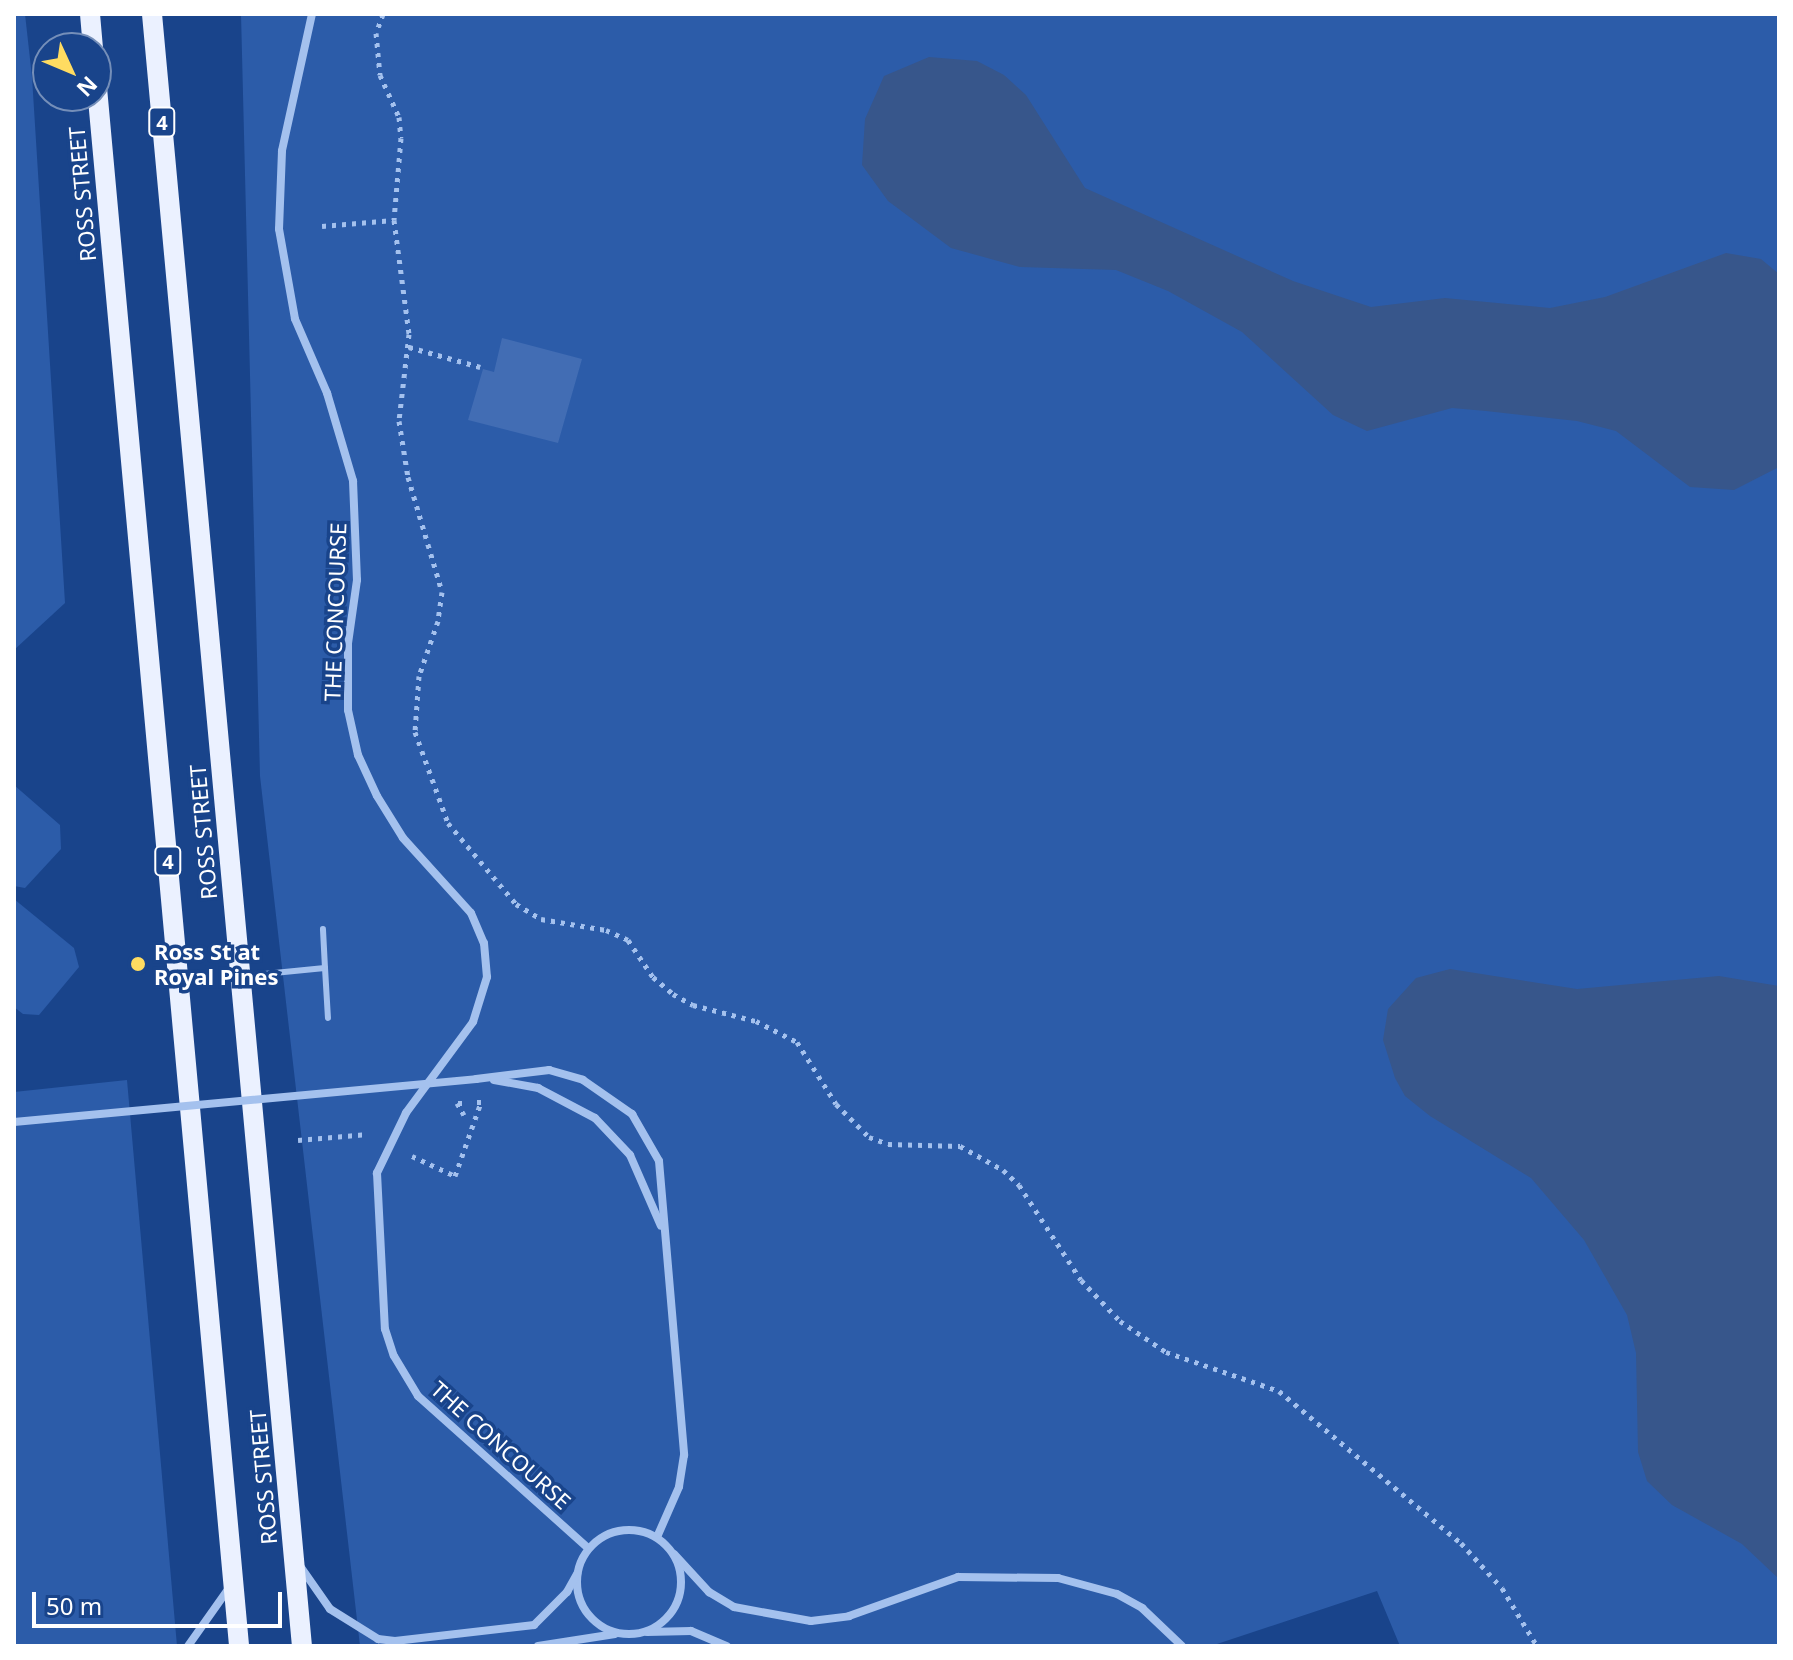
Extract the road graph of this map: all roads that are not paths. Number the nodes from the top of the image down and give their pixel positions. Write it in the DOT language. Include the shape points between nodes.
graph roads {
  1 [pos="152,14"];
  2 [pos="312,14"];
  3 [pos="99,112"];
  4 [pos="323,929"];
  5 [pos="325,968"];
  6 [pos="241,976"];
  7 [pos="328,1018"];
  8 [pos="476,1079"];
  9 [pos="14,1122"];
  10 [pos="665,1238"];
  11 [pos="657,1537"];
  12 [pos="588,1548"];
  13 [pos="294,1554"];
  14 [pos="674,1554"];
  15 [pos="577,1574"];
  16 [pos="233,1581"];
  17 [pos="642,1632"];
  18 [pos="620,1633"];
  19 [pos="188,1646"];
  20 [pos="239,1646"];
  21 [pos="302,1646"];
  22 [pos="538,1646"];
  23 [pos="727,1646"];
  24 [pos="1182,1646"];
  1 -- 6 [label="main road, ROSS STREET / 4"];
  2 -- 12 [label="street, THE CONCOURSE" via="282,151 279,229 295,319 327,393 353,481 357,580 348,643 348,710 358,755 377,796 403,838 471,913 484,943 487,977 473,1022 406,1113 377,1173 385,1329 418,1396"];
  3 -- 16 [label="main road, ROSS STREET / 4"];
  4 -- 5 [label="lane"];
  5 -- 6 [label="lane"];
  5 -- 7 [label="lane"];
  6 -- 13 [label="main road, ROSS STREET / 4"];
  8 -- 9 [label="street, bridge"];
  8 -- 10 [label="street" via="538,1088 595,1118 630,1155"];
  8 -- 10 [label="street" via="549,1070 610,1094 641,1126 659,1161"];
  10 -- 11 [label="street" via="684,1455 679,1487"];
  11 -- 12 [label="street" via="621,1530"];
  11 -- 14 [label="street"];
  12 -- 15 [label="street"];
  13 -- 15 [label="street" via="330,1609 378,1639 395,1641 534,1625"];
  13 -- 21 [label="main road, ROSS STREET / 4"];
  14 -- 17 [label="street" via="681,1574 679,1596 669,1615"];
  14 -- 24 [label="street" via="709,1592 734,1607 811,1621 849,1616 958,1577 1058,1578 1117,1594 1142,1608"];
  15 -- 18 [label="street" via="577,1594 586,1613"];
  16 -- 19 [label="street"];
  16 -- 20 [label="main road, ROSS STREET / 4"];
  17 -- 18 [label="street"];
  17 -- 23 [label="street" via="691,1631"];
  18 -- 22 [label="street"];
}
